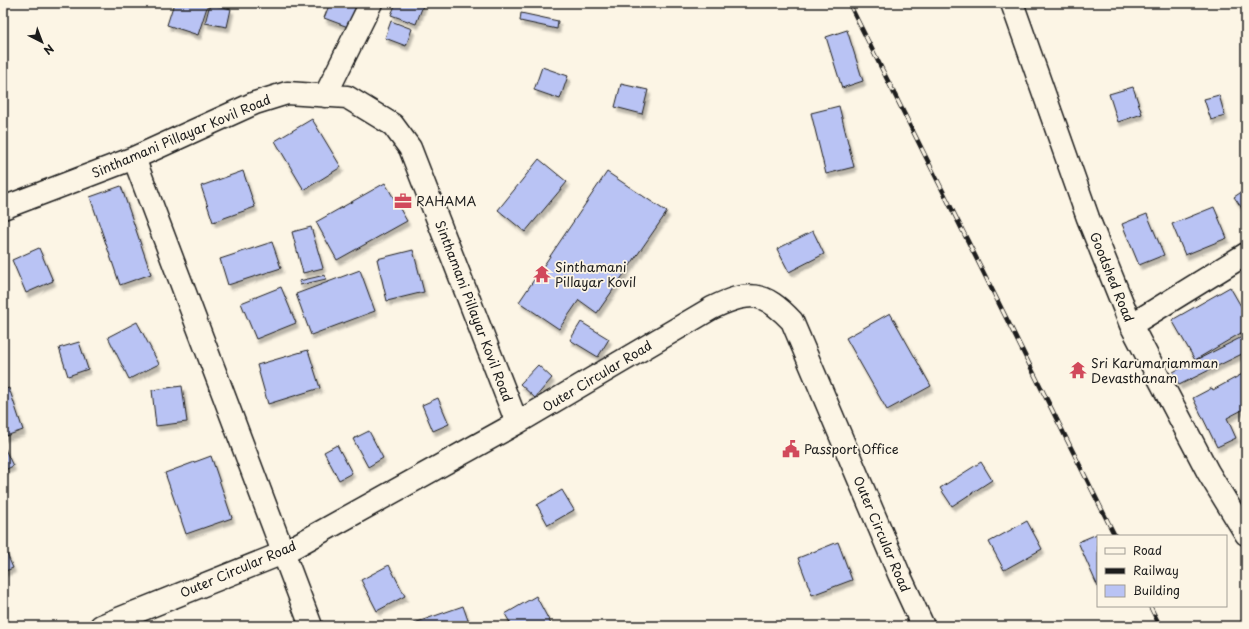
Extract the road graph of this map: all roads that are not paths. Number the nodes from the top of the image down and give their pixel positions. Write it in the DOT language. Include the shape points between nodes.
graph roads {
  1 [pos="371,3"];
  2 [pos="1012,3"];
  3 [pos="325,96"];
  4 [pos="134,158"];
  5 [pos="3,208"];
  6 [pos="1246,254"];
  7 [pos="1131,324"];
  8 [pos="517,424"];
  9 [pos="1246,534"];
  10 [pos="283,552"];
  11 [pos="101,626"];
  12 [pos="311,626"];
  13 [pos="923,626"];
  1 -- 3 [label="street"];
  2 -- 7 [label="street, Goodshed Road" via="1088,218"];
  3 -- 4 [label="street, Sinthamani Pillayar Kovil Road" via="287,93 255,103"];
  3 -- 8 [label="street, Sinthamani Pillayar Kovil Road" via="347,97 368,109 393,125 410,148"];
  4 -- 5 [label="street, Sinthamani Pillayar Kovil Road"];
  4 -- 10 [label="street"];
  6 -- 7 [label="street"];
  7 -- 9 [label="street, Goodshed Road" via="1208,472"];
  8 -- 10 [label="street, Outer Circular Road"];
  8 -- 13 [label="street, Outer Circular Road" via="734,297 753,296 776,305 792,321"];
  10 -- 11 [label="street, Outer Circular Road"];
  10 -- 12 [label="street"];
}
